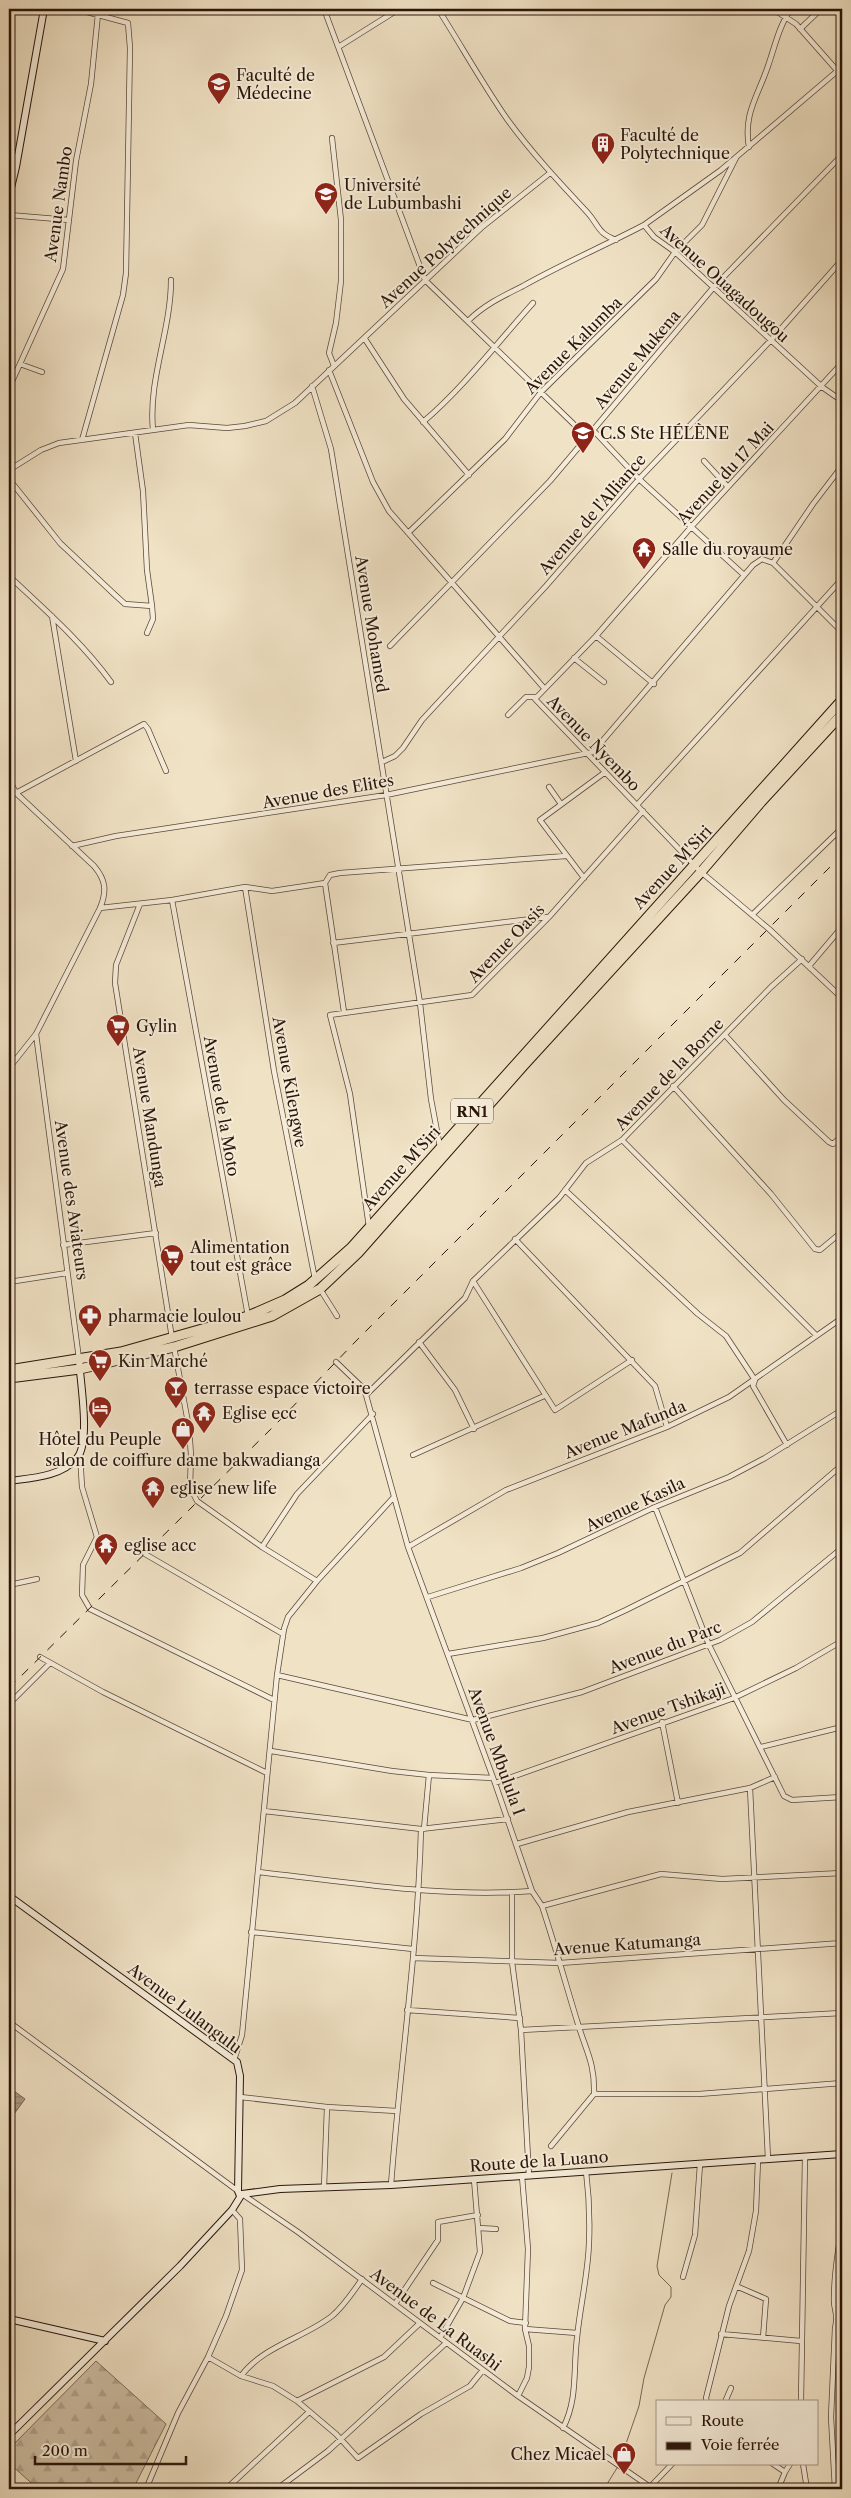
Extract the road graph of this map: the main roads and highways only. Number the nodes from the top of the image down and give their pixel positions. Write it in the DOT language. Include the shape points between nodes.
graph roads {
  1 [pos="842,700"];
  2 [pos="842,714"];
  3 [pos="698,869"];
  4 [pos="354,1250"];
  5 [pos="173,1343"];
  6 [pos="9,1370"];
  7 [pos="9,1378"];
  1 -- 3 [label="highway, Avenue M'Siri / RN1"];
  2 -- 3 [label="highway, Avenue M'Siri / RN1"];
  3 -- 4 [label="highway, Avenue M'Siri / RN1"];
  3 -- 4 [label="highway, Avenue M'Siri / RN1" via="440,1147 369,1227"];
  4 -- 5 [label="highway, Avenue M'Siri / RN1" via="284,1300"];
  4 -- 5 [label="highway, Avenue M'Siri / RN1" via="320,1289 272,1316"];
  5 -- 6 [label="highway, Avenue M'Siri / RN1"];
  5 -- 7 [label="highway, Avenue M'Siri / RN1" via="80,1369"];
}
